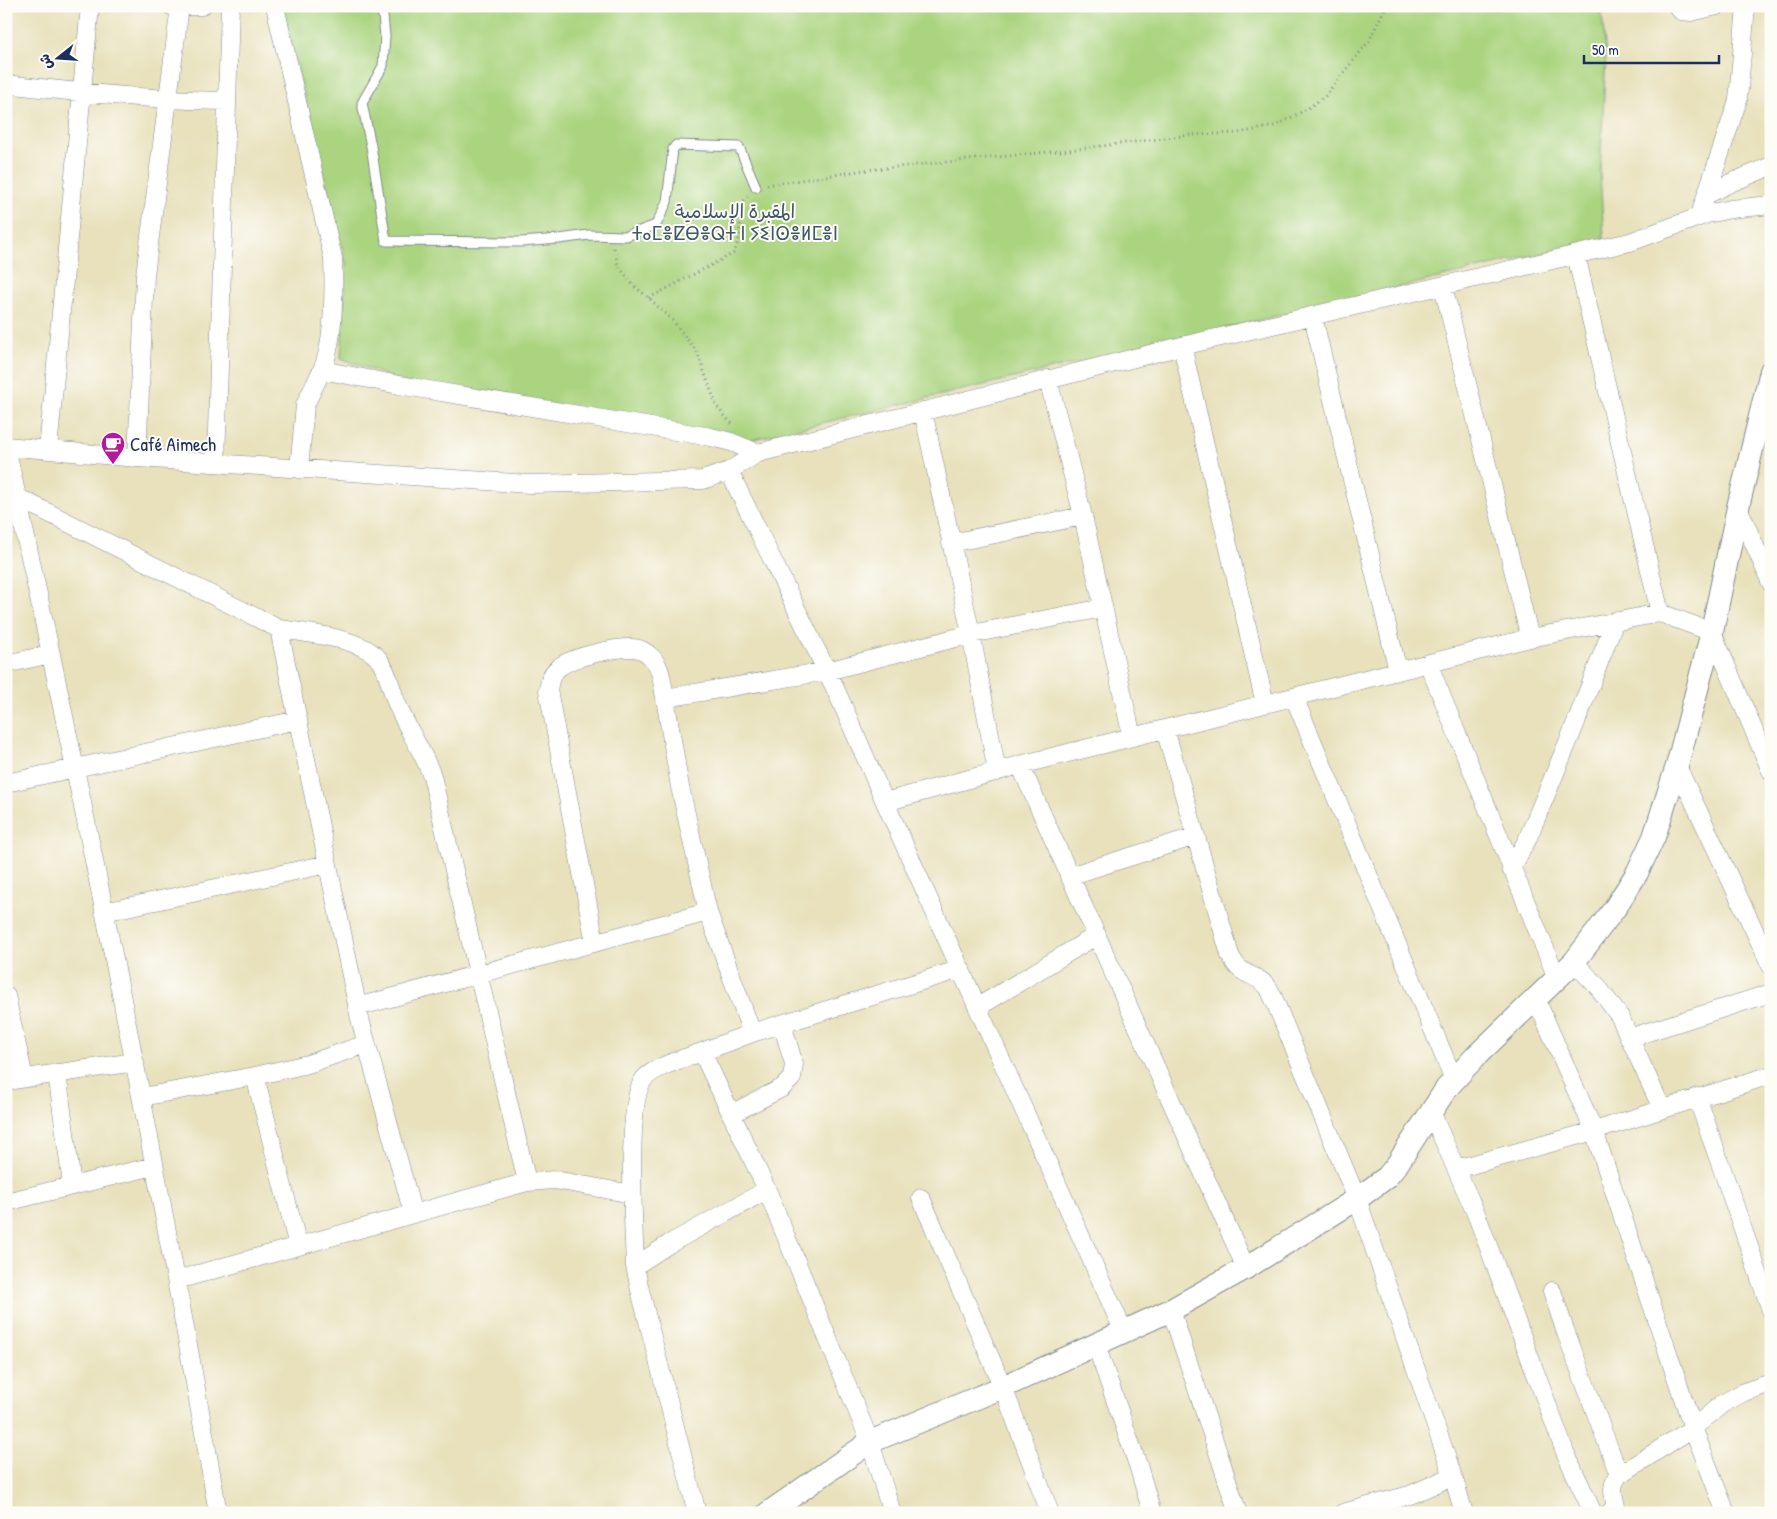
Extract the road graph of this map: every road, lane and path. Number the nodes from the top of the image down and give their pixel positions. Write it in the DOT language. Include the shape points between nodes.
graph roads {
  1 [pos="90,6"];
  2 [pos="171,6"];
  3 [pos="180,6"];
  4 [pos="202,6"];
  5 [pos="230,6"];
  6 [pos="275,6"];
  7 [pos="382,6"];
  8 [pos="1386,6"];
  9 [pos="1677,6"];
  10 [pos="1717,6"];
  11 [pos="1746,6"];
  12 [pos="6,84"];
  13 [pos="82,93"];
  14 [pos="167,100"];
  15 [pos="227,101"];
  16 [pos="1771,166"];
  17 [pos="756,187"];
  18 [pos="1708,194"];
  19 [pos="1771,206"];
  20 [pos="1699,218"];
  21 [pos="611,236"];
  22 [pos="1576,255"];
  23 [pos="1443,286"];
  24 [pos="649,298"];
  25 [pos="1313,317"];
  26 [pos="1182,346"];
  27 [pos="322,370"];
  28 [pos="1771,371"];
  29 [pos="1048,379"];
  30 [pos="923,410"];
  31 [pos="735,430"];
  32 [pos="6,446"];
  33 [pos="48,450"];
  34 [pos="758,452"];
  35 [pos="137,458"];
  36 [pos="216,463"];
  37 [pos="299,469"];
  38 [pos="729,472"];
  39 [pos="17,497"];
  40 [pos="1738,507"];
  41 [pos="1082,516"];
  42 [pos="14,521"];
  43 [pos="951,543"];
  44 [pos="1771,582"];
  45 [pos="1103,608"];
  46 [pos="1660,612"];
  47 [pos="1615,621"];
  48 [pos="279,629"];
  49 [pos="1712,632"];
  50 [pos="971,634"];
  51 [pos="1530,638"];
  52 [pos="51,654"];
  53 [pos="1428,663"];
  54 [pos="6,664"];
  55 [pos="827,671"];
  56 [pos="1398,671"];
  57 [pos="1294,697"];
  58 [pos="665,698"];
  59 [pos="1265,704"];
  60 [pos="298,720"];
  61 [pos="1165,729"];
  62 [pos="1132,737"];
  63 [pos="1020,765"];
  64 [pos="1677,766"];
  65 [pos="75,767"];
  66 [pos="1771,771"];
  67 [pos="997,772"];
  68 [pos="6,783"];
  69 [pos="885,802"];
  70 [pos="1196,836"];
  71 [pos="328,864"];
  72 [pos="1511,869"];
  73 [pos="1070,876"];
  74 [pos="104,912"];
  75 [pos="708,912"];
  76 [pos="1097,935"];
  77 [pos="595,943"];
  78 [pos="1574,962"];
  79 [pos="1771,966"];
  80 [pos="961,969"];
  81 [pos="478,974"];
  82 [pos="1557,978"];
  83 [pos="1771,993"];
  84 [pos="6,996"];
  85 [pos="1536,999"];
  86 [pos="978,1006"];
  87 [pos="358,1007"];
  88 [pos="782,1024"];
  89 [pos="752,1033"];
  90 [pos="1629,1038"];
  91 [pos="366,1044"];
  92 [pos="702,1052"];
  93 [pos="135,1062"];
  94 [pos="57,1073"];
  95 [pos="1771,1075"];
  96 [pos="255,1076"];
  97 [pos="24,1078"];
  98 [pos="1454,1080"];
  99 [pos="6,1081"];
  100 [pos="142,1097"];
  101 [pos="1697,1097"];
  102 [pos="1662,1109"];
  103 [pos="1432,1112"];
  104 [pos="731,1114"];
  105 [pos="1594,1131"];
  106 [pos="154,1166"];
  107 [pos="1456,1169"];
  108 [pos="527,1182"];
  109 [pos="72,1185"];
  110 [pos="767,1190"];
  111 [pos="632,1194"];
  112 [pos="921,1198"];
  113 [pos="1357,1199"];
  114 [pos="6,1202"];
  115 [pos="413,1214"];
  116 [pos="298,1246"];
  117 [pos="636,1266"];
  118 [pos="1246,1268"];
  119 [pos="177,1280"];
  120 [pos="1552,1291"];
  121 [pos="1171,1310"];
  122 [pos="1771,1310"];
  123 [pos="1124,1332"];
  124 [pos="1096,1345"];
  125 [pos="1771,1383"];
  126 [pos="1003,1387"];
  127 [pos="1693,1428"];
  128 [pos="870,1442"];
  129 [pos="1619,1475"];
  130 [pos="1453,1476"];
  131 [pos="1614,1511"];
  132 [pos="218,1513"];
  133 [pos="696,1513"];
  134 [pos="768,1513"];
  135 [pos="892,1513"];
  136 [pos="1050,1513"];
  137 [pos="1152,1513"];
  138 [pos="1238,1513"];
  139 [pos="1343,1513"];
  140 [pos="1464,1513"];
  141 [pos="1593,1513"];
  142 [pos="1726,1513"];
  1 -- 13 [label="street"];
  2 -- 3 [label="street"];
  3 -- 4 [label="street"];
  3 -- 14 [label="street"];
  5 -- 15 [label="street"];
  6 -- 27 [label="street" via="333,258 329,354"];
  7 -- 21 [label="lane" via="383,66 362,103 386,241 522,242"];
  8 -- 17 [label="path" via="1370,41 1324,96 1308,109 1275,126 1238,133 1190,135 865,170"];
  9 -- 10 [label="street" via="1681,11 1691,12"];
  11 -- 18 [label="street" via="1738,100"];
  12 -- 13 [label="street"];
  13 -- 14 [label="street"];
  13 -- 33 [label="street"];
  14 -- 15 [label="street"];
  14 -- 35 [label="street" via="145,275"];
  15 -- 36 [label="street"];
  16 -- 18 [label="street"];
  17 -- 21 [label="lane" via="739,147 676,145 667,202 656,225 626,236"];
  17 -- 24 [label="path" via="742,203 739,239 734,253"];
  18 -- 20 [label="street"];
  19 -- 20 [label="street" via="1731,209"];
  20 -- 22 [label="street" via="1630,242"];
  21 -- 24 [label="path" via="618,265 633,286"];
  22 -- 23 [label="street"];
  22 -- 46 [label="street"];
  23 -- 25 [label="street"];
  23 -- 51 [label="street"];
  24 -- 31 [label="path" via="673,321 697,352 717,406"];
  25 -- 26 [label="street"];
  25 -- 56 [label="street"];
  26 -- 29 [label="street"];
  26 -- 59 [label="street"];
  27 -- 34 [label="street" via="711,437"];
  27 -- 37 [label="street" via="304,405"];
  28 -- 40 [label="street"];
  29 -- 30 [label="street"];
  29 -- 41 [label="street"];
  30 -- 34 [label="street"];
  30 -- 43 [label="street"];
  32 -- 33 [label="street"];
  32 -- 39 [label="street"];
  33 -- 35 [label="street"];
  34 -- 38 [label="street"];
  35 -- 36 [label="street"];
  36 -- 37 [label="street"];
  37 -- 38 [label="street" via="530,484 703,480"];
  38 -- 55 [label="street"];
  39 -- 42 [label="street"];
  39 -- 48 [label="street"];
  40 -- 44 [label="street"];
  40 -- 49 [label="street"];
  41 -- 43 [label="street"];
  41 -- 45 [label="street"];
  42 -- 52 [label="street"];
  43 -- 50 [label="street"];
  45 -- 50 [label="street"];
  45 -- 62 [label="street"];
  46 -- 47 [label="street"];
  46 -- 49 [label="street"];
  47 -- 51 [label="street"];
  47 -- 72 [label="street" via="1570,739 1527,840"];
  48 -- 60 [label="street"];
  48 -- 81 [label="street" via="326,636 361,646 371,651 385,669 397,704 432,776"];
  49 -- 64 [label="street"];
  49 -- 66 [label="street"];
  50 -- 55 [label="street"];
  50 -- 67 [label="street"];
  51 -- 53 [label="street"];
  52 -- 54 [label="street"];
  52 -- 65 [label="street"];
  53 -- 56 [label="street"];
  53 -- 72 [label="street"];
  55 -- 58 [label="street"];
  55 -- 69 [label="street"];
  56 -- 57 [label="street"];
  57 -- 59 [label="street"];
  57 -- 98 [label="street"];
  58 -- 75 [label="street" via="680,787"];
  58 -- 77 [label="street" via="659,667 650,655 639,649 612,650 576,658 558,667 550,676 548,690"];
  59 -- 61 [label="street"];
  60 -- 65 [label="street"];
  60 -- 71 [label="street"];
  61 -- 62 [label="street"];
  61 -- 70 [label="street"];
  62 -- 63 [label="street"];
  63 -- 67 [label="street"];
  63 -- 73 [label="street"];
  64 -- 78 [label="street" via="1654,837 1637,873"];
  64 -- 79 [label="street"];
  65 -- 68 [label="street"];
  65 -- 74 [label="street"];
  67 -- 69 [label="street"];
  69 -- 80 [label="street"];
  70 -- 73 [label="street"];
  70 -- 113 [label="street" via="1230,955 1242,973 1267,986 1273,997"];
  71 -- 74 [label="street"];
  71 -- 87 [label="street"];
  72 -- 82 [label="street"];
  73 -- 76 [label="street"];
  74 -- 93 [label="street"];
  75 -- 77 [label="street"];
  75 -- 89 [label="street"];
  76 -- 86 [label="street"];
  76 -- 118 [label="street"];
  77 -- 81 [label="street"];
  78 -- 82 [label="street"];
  78 -- 90 [label="street" via="1620,1017"];
  80 -- 86 [label="street"];
  80 -- 88 [label="street"];
  81 -- 87 [label="street"];
  81 -- 108 [label="street"];
  82 -- 85 [label="street"];
  83 -- 90 [label="street"];
  84 -- 97 [label="street"];
  85 -- 98 [label="street"];
  85 -- 105 [label="street"];
  86 -- 123 [label="street"];
  87 -- 91 [label="street"];
  88 -- 89 [label="street"];
  88 -- 104 [label="street" via="794,1064 792,1078 782,1088"];
  89 -- 92 [label="street"];
  90 -- 102 [label="street"];
  91 -- 96 [label="street" via="308,1064"];
  91 -- 115 [label="street"];
  92 -- 104 [label="street"];
  92 -- 111 [label="street" via="653,1071 637,1091"];
  93 -- 94 [label="street"];
  93 -- 100 [label="street"];
  94 -- 97 [label="street"];
  94 -- 109 [label="street"];
  95 -- 101 [label="street"];
  96 -- 100 [label="street"];
  96 -- 116 [label="street"];
  97 -- 99 [label="street"];
  98 -- 103 [label="street"];
  100 -- 106 [label="street"];
  101 -- 102 [label="street"];
  101 -- 122 [label="street"];
  102 -- 105 [label="street"];
  103 -- 107 [label="street"];
  103 -- 113 [label="street" via="1387,1177"];
  104 -- 110 [label="street"];
  105 -- 107 [label="street"];
  105 -- 127 [label="street"];
  106 -- 109 [label="street"];
  106 -- 119 [label="street"];
  107 -- 141 [label="street" via="1477,1216 1565,1452"];
  108 -- 111 [label="street" via="555,1180"];
  108 -- 115 [label="street"];
  109 -- 114 [label="street"];
  110 -- 117 [label="street"];
  110 -- 128 [label="street"];
  111 -- 117 [label="street"];
  112 -- 126 [label="street"];
  113 -- 118 [label="street"];
  113 -- 130 [label="street"];
  115 -- 116 [label="street"];
  116 -- 119 [label="street"];
  117 -- 133 [label="street"];
  118 -- 121 [label="street"];
  119 -- 132 [label="street"];
  120 -- 129 [label="street"];
  121 -- 123 [label="street"];
  121 -- 138 [label="street"];
  123 -- 124 [label="street"];
  124 -- 126 [label="street"];
  124 -- 137 [label="street"];
  125 -- 127 [label="street" via="1722,1404"];
  126 -- 128 [label="street"];
  126 -- 136 [label="street"];
  127 -- 129 [label="street"];
  127 -- 142 [label="street"];
  128 -- 134 [label="street"];
  128 -- 135 [label="street"];
  129 -- 131 [label="street" via="1612,1486"];
  130 -- 139 [label="street" via="1410,1495"];
  130 -- 140 [label="street"];
}
